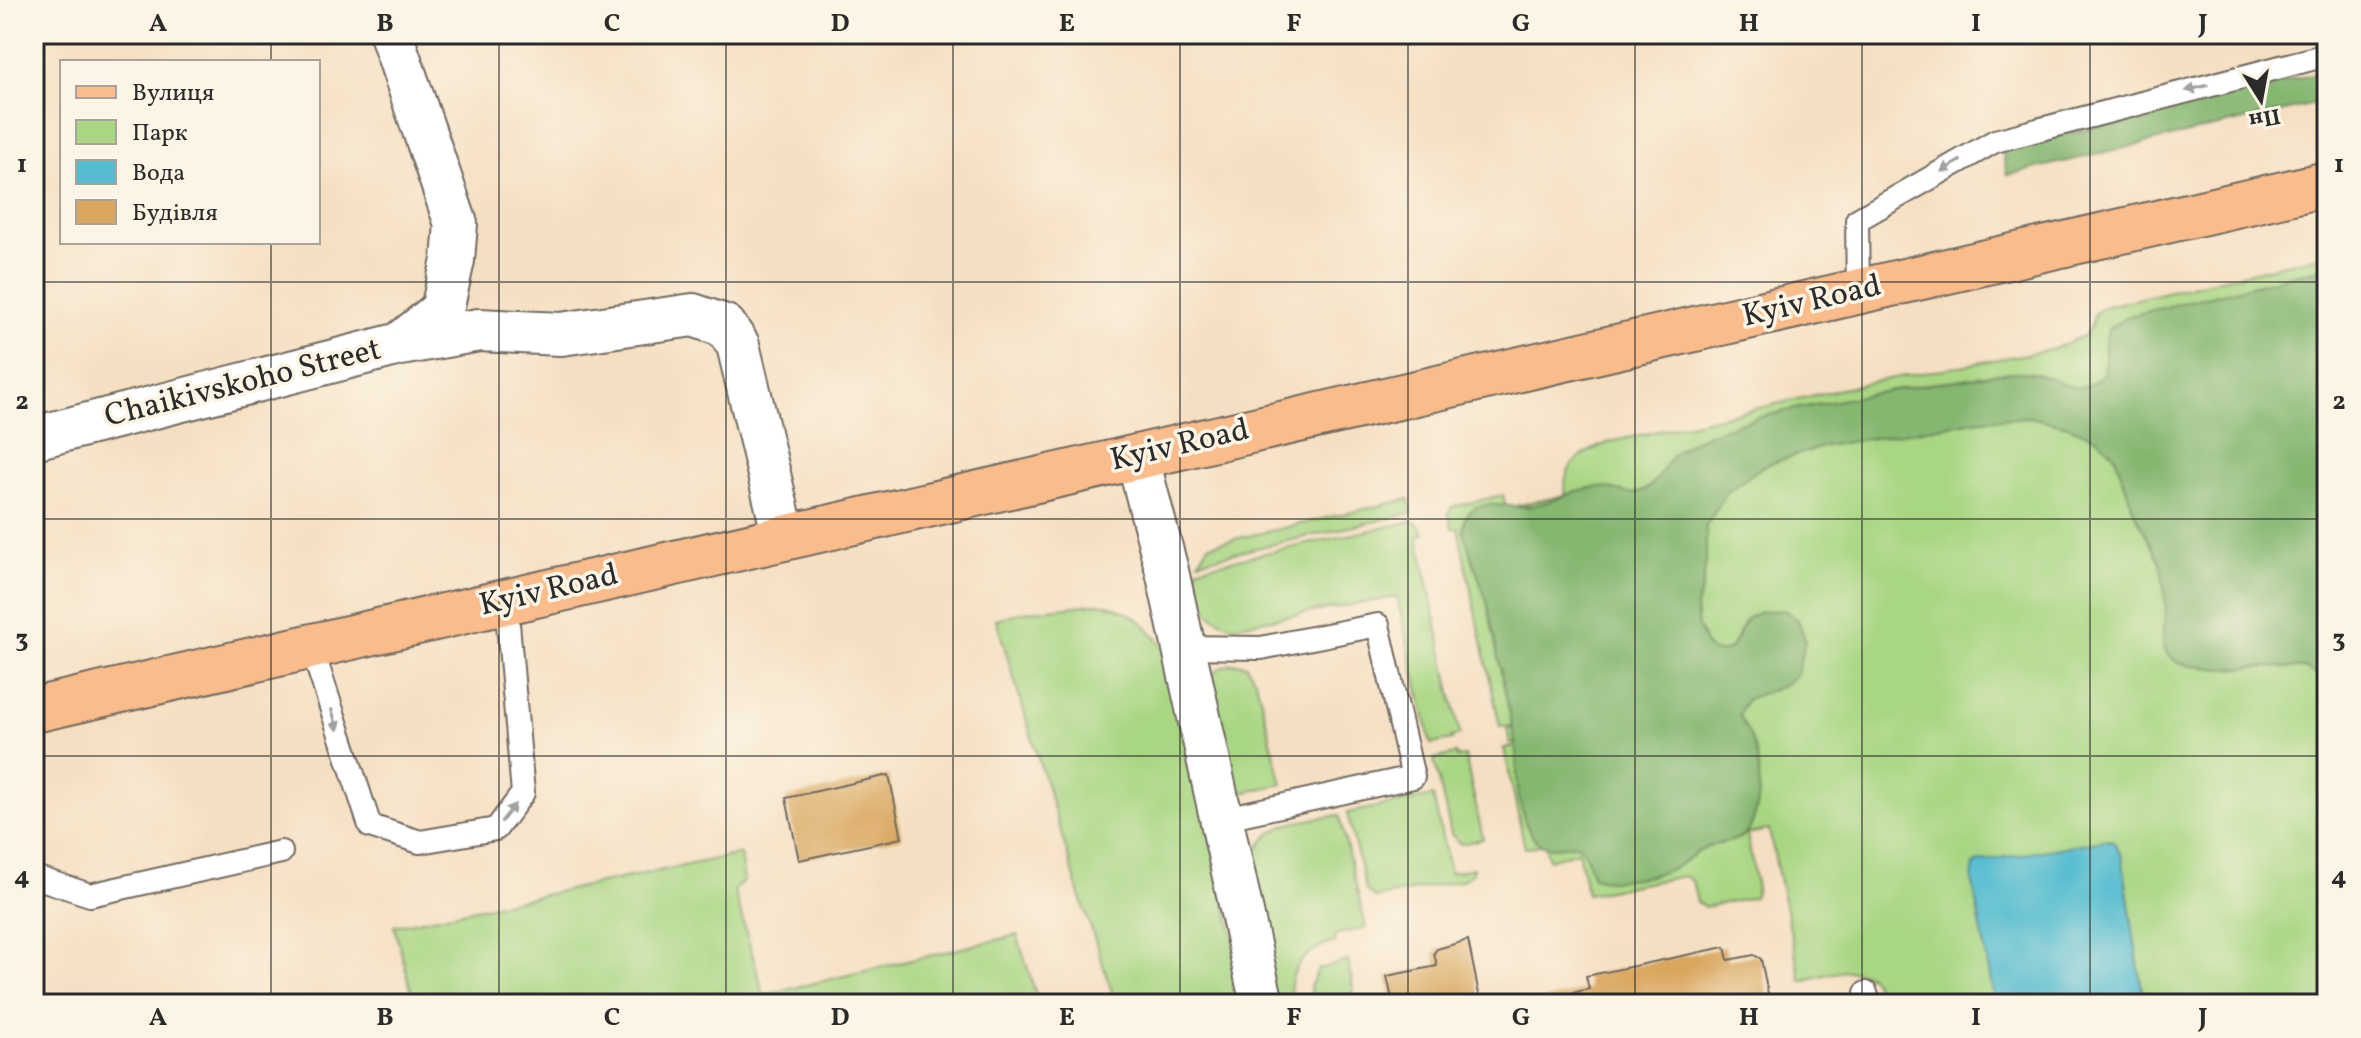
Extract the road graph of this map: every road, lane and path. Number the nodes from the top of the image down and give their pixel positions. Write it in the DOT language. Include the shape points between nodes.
graph roads {
  1 [pos="391,34"];
  2 [pos="2327,55"];
  3 [pos="2327,184"];
  4 [pos="1858,292"];
  5 [pos="400,344"];
  6 [pos="34,438"];
  7 [pos="1137,456"];
  8 [pos="784,537"];
  9 [pos="506,601"];
  10 [pos="311,646"];
  11 [pos="1184,647"];
  12 [pos="34,710"];
  13 [pos="1221,819"];
  14 [pos="281,852"];
  15 [pos="34,872"];
  16 [pos="1262,1004"];
  1 -- 5 [label="street, Chaikivskoho Street" via="456,224 442,310"];
  2 -- 4 [label="lane, one-way" via="1995,141 1857,220"];
  3 -- 4 [label="main road, Kyiv Road"];
  4 -- 7 [label="main road, Kyiv Road"];
  5 -- 6 [label="street, Chaikivskoho Street"];
  5 -- 8 [label="street" via="479,330 561,334 693,315 725,326 738,345"];
  7 -- 8 [label="main road, Kyiv Road"];
  7 -- 11 [label="street"];
  8 -- 9 [label="main road, Kyiv Road"];
  9 -- 10 [label="main road, Kyiv Road"];
  10 -- 9 [label="lane, one-way" via="370,826 420,842 496,829 523,793"];
  10 -- 12 [label="main road, Kyiv Road"];
  11 -- 13 [label="street"];
  11 -- 13 [label="lane" via="1261,648 1378,625 1413,777"];
  13 -- 16 [label="street"];
  14 -- 15 [label="lane" via="90,895"];
}
